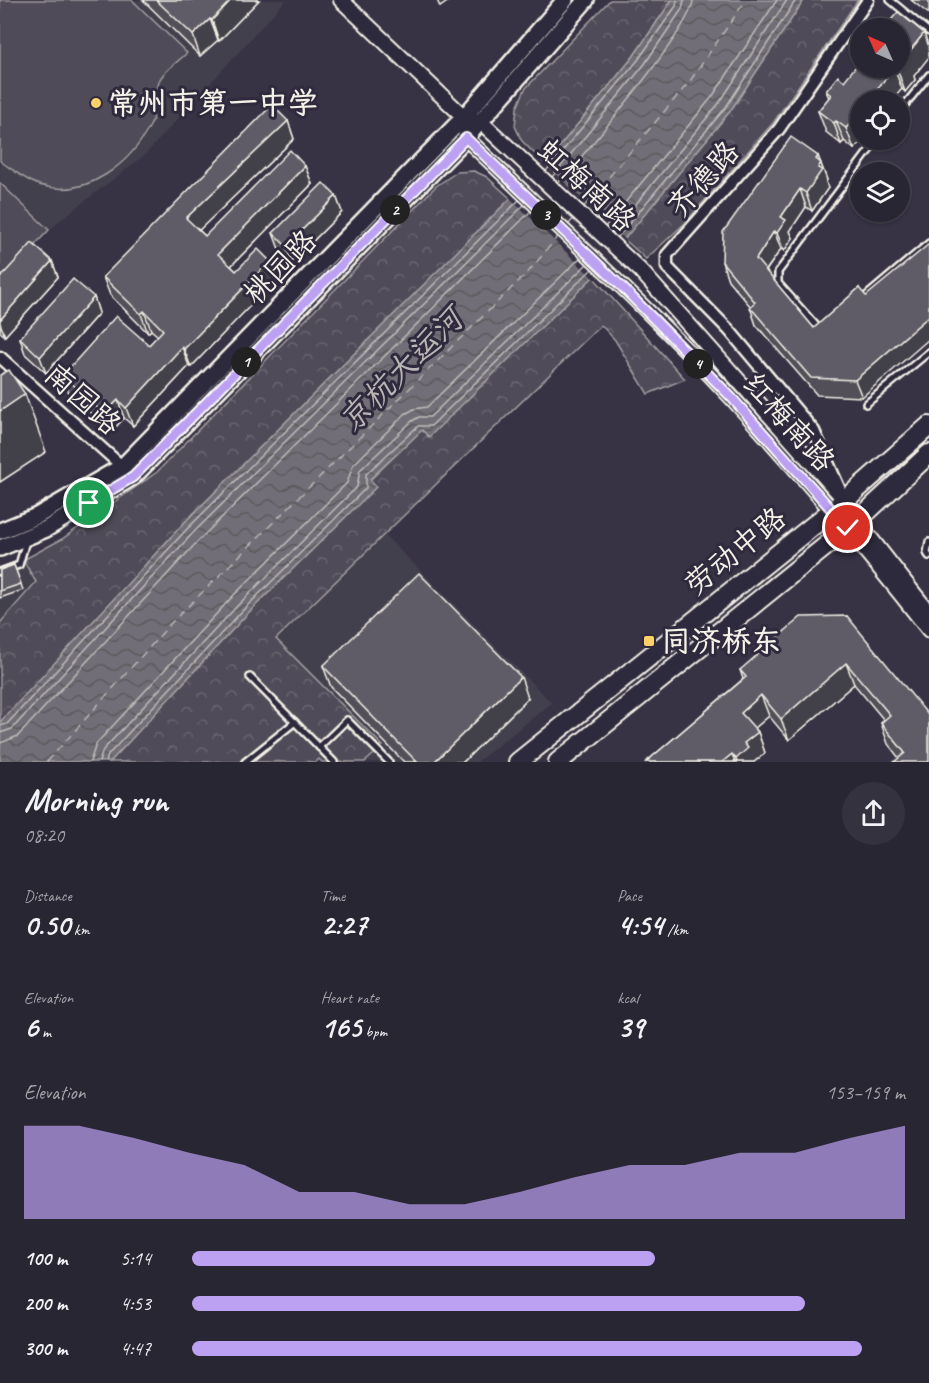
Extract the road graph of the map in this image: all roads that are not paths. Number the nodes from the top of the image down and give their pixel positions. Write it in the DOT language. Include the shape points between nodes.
graph roads {
  1 [pos="341,0"];
  2 [pos="565,0"];
  3 [pos="586,0"];
  4 [pos="868,0"];
  5 [pos="890,0"];
  6 [pos="929,32"];
  7 [pos="929,75"];
  8 [pos="910,99"];
  9 [pos="464,117"];
  10 [pos="481,122"];
  11 [pos="466,138"];
  12 [pos="870,150"];
  13 [pos="929,243"];
  14 [pos="641,272"];
  15 [pos="622,287"];
  16 [pos="858,303"];
  17 [pos="822,333"];
  18 [pos="929,352"];
  19 [pos="0,357"];
  20 [pos="866,404"];
  21 [pos="929,426"];
  22 [pos="929,454"];
  23 [pos="128,472"];
  24 [pos="838,505"];
  25 [pos="853,524"];
  26 [pos="0,531"];
  27 [pos="28,537"];
  28 [pos="929,542"];
  29 [pos="0,548"];
  30 [pos="929,556"];
  31 [pos="0,572"];
  32 [pos="929,613"];
  33 [pos="929,630"];
  34 [pos="250,677"];
  35 [pos="295,722"];
  36 [pos="319,747"];
  37 [pos="246,762"];
  38 [pos="334,762"];
  39 [pos="389,762"];
  40 [pos="518,762"];
  41 [pos="558,762"];
  1 -- 9 [label="street"];
  2 -- 9 [label="main road, 桃园路"];
  3 -- 10 [label="main road, 桃园路"];
  4 -- 24 [label="street, 齐德路" via="779,129 667,255 667,267 729,330 814,431"];
  5 -- 6 [label="lane"];
  7 -- 8 [label="lane"];
  9 -- 10 [label="street"];
  9 -- 11 [label="street"];
  9 -- 23 [label="main road, 桃园路"];
  10 -- 11 [label="main road, 桃园路"];
  10 -- 14 [label="street, 虹梅南路"];
  11 -- 15 [label="street, 虹梅南路"];
  11 -- 23 [label="main road, 桃园路"];
  12 -- 17 [label="lane" via="778,272 778,283"];
  13 -- 16 [label="lane"];
  14 -- 24 [label="street, 红梅南路"];
  15 -- 24 [label="street, 红梅南路"];
  18 -- 20 [label="lane"];
  19 -- 23 [label="street, 南园路"];
  21 -- 24 [label="main road, 劳动中路"];
  22 -- 25 [label="main road, 劳动中路"];
  23 -- 26 [label="main road, 桃园路"];
  23 -- 27 [label="main road, 桃园路" via="46,530"];
  24 -- 25 [label="street, 红梅南路"];
  24 -- 40 [label="main road, 劳动中路"];
  25 -- 32 [label="street, 红梅南路"];
  25 -- 33 [label="street, 红梅南路"];
  25 -- 41 [label="main road, 劳动中路"];
  27 -- 29 [label="main road, 桃园路"];
  27 -- 31 [label="lane" via="20,565"];
  28 -- 30 [label="lane"];
  34 -- 35 [label="lane"];
  35 -- 36 [label="lane"];
  35 -- 37 [label="lane"];
  36 -- 38 [label="lane"];
  36 -- 39 [label="lane" via="347,720"];
}
